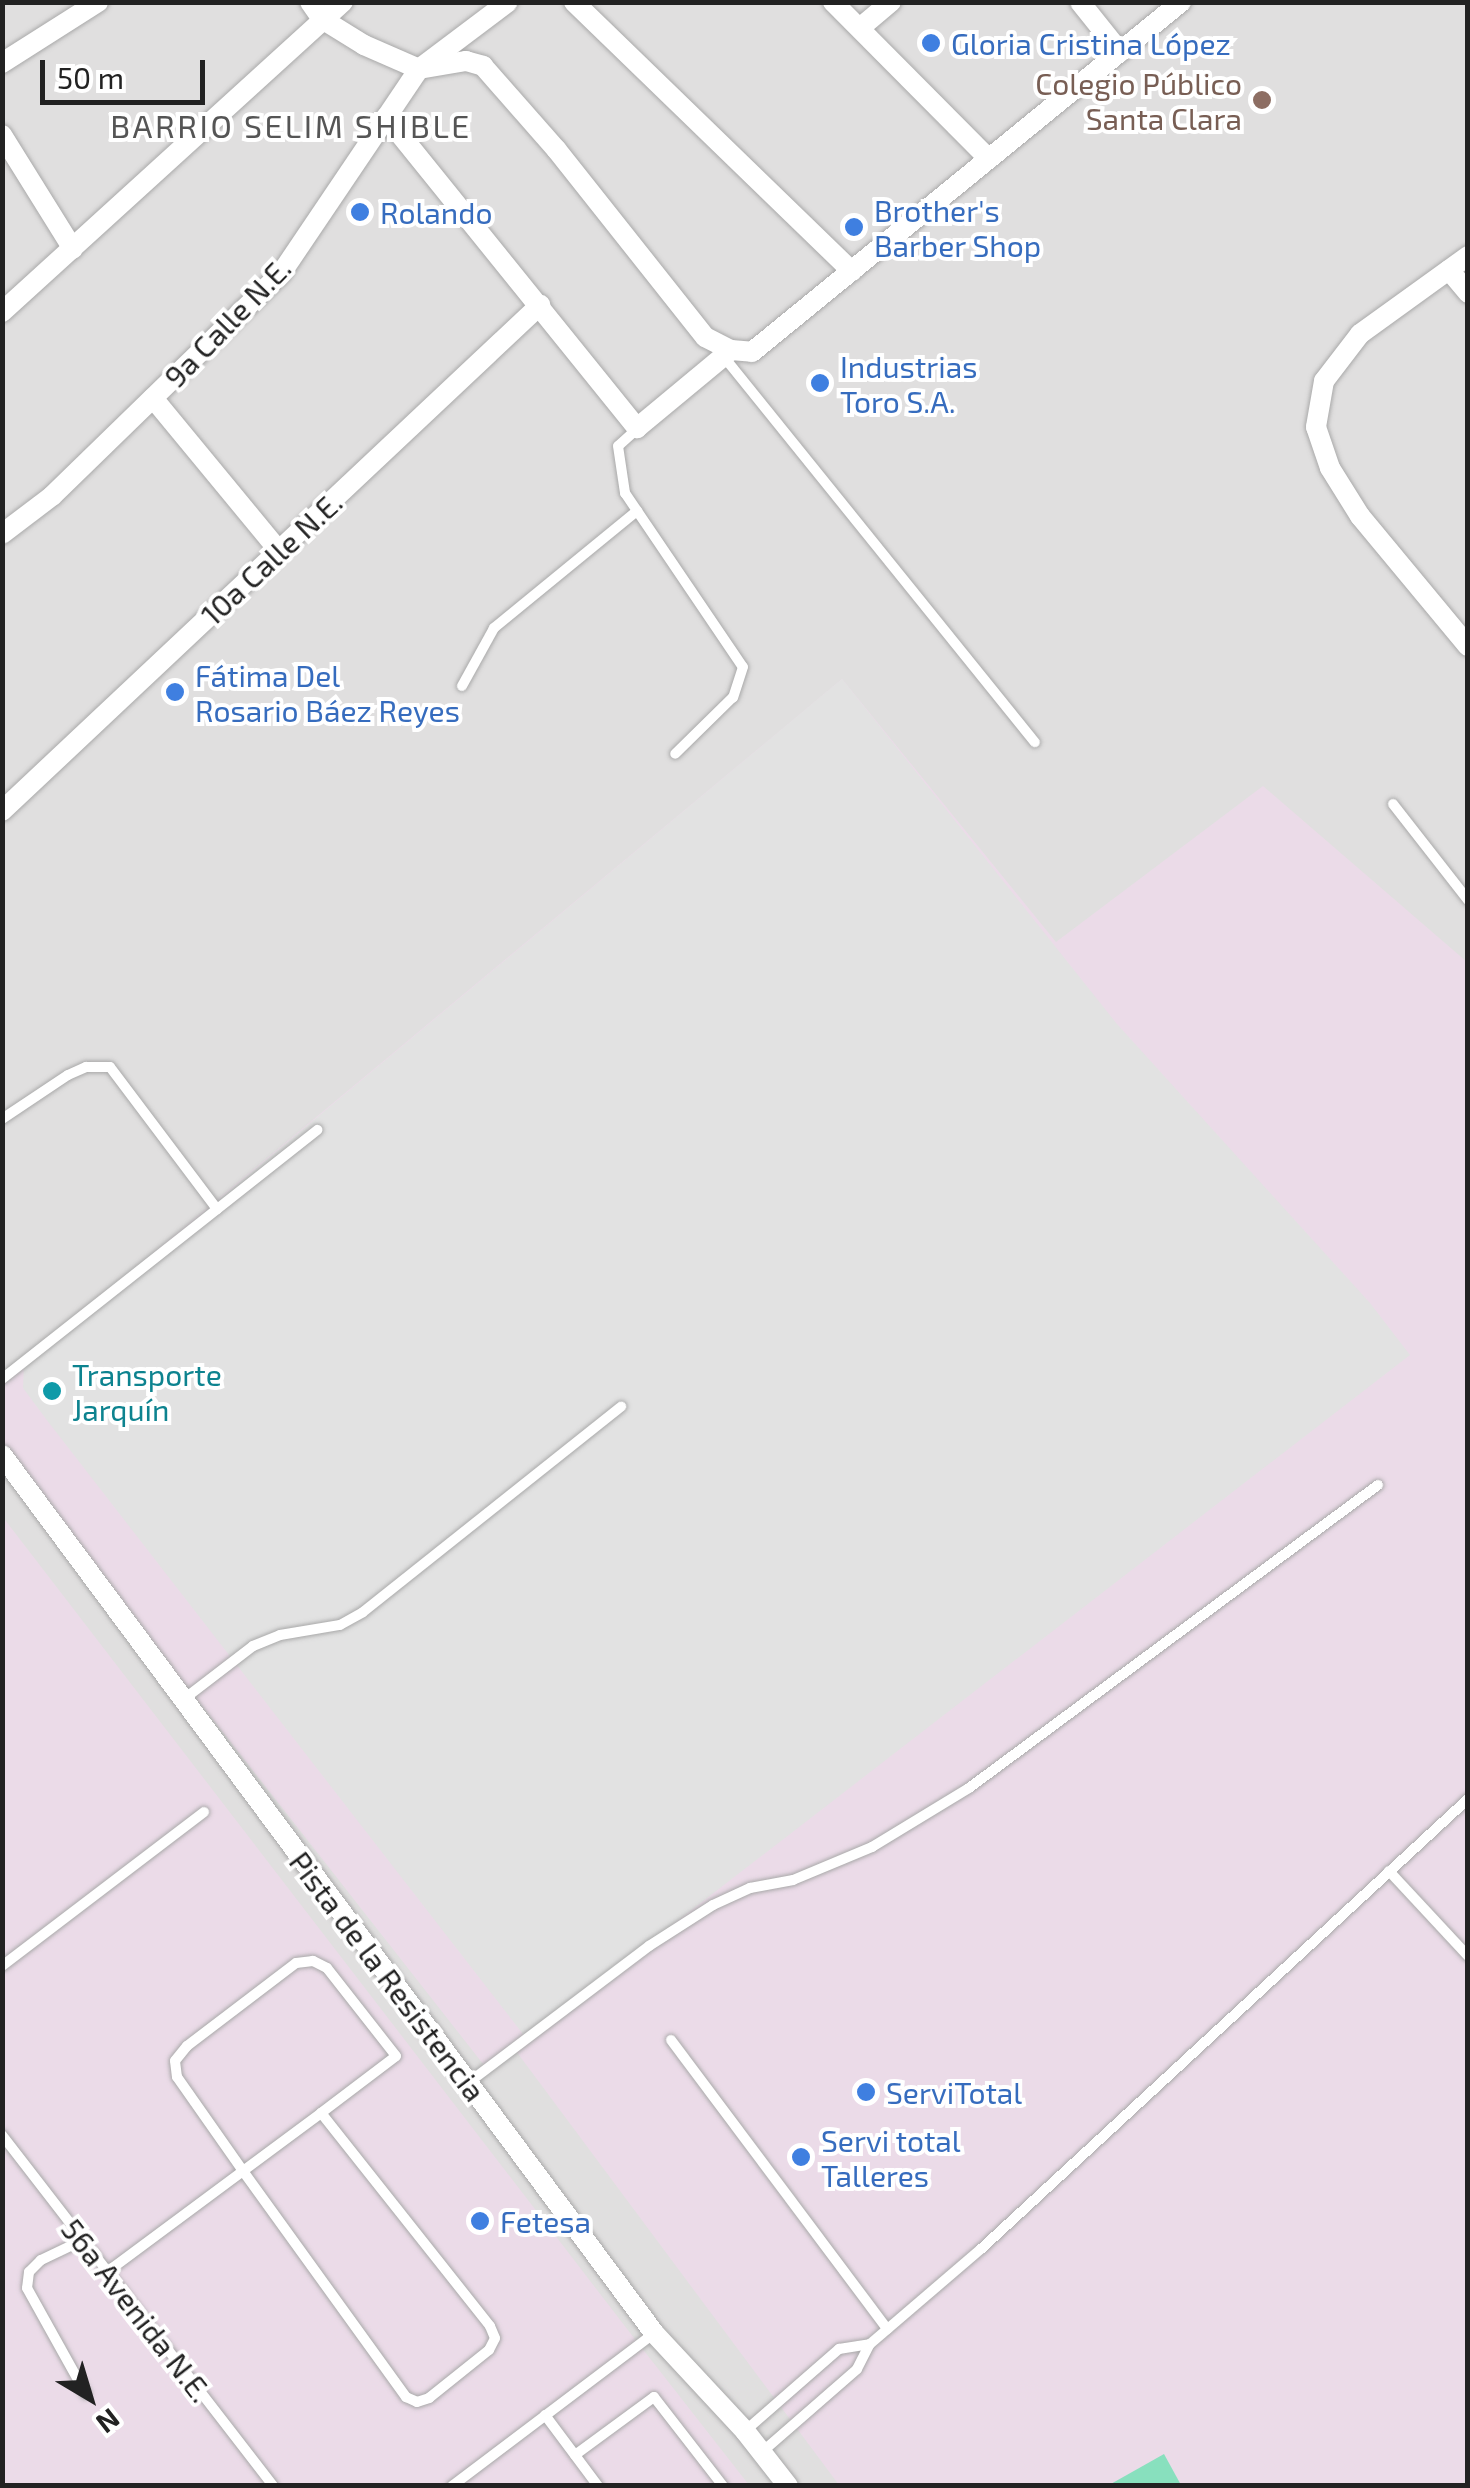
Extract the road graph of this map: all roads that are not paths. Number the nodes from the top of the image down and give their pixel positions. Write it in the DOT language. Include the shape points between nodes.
graph roads {
  1 [pos="98,2"];
  2 [pos="343,2"];
  3 [pos="508,2"];
  4 [pos="574,2"];
  5 [pos="833,2"];
  6 [pos="891,2"];
  7 [pos="1080,2"];
  8 [pos="1181,2"];
  9 [pos="316,11"];
  10 [pos="861,26"];
  11 [pos="1120,52"];
  12 [pos="2,63"];
  13 [pos="419,69"];
  14 [pos="386,117"];
  15 [pos="2,134"];
  16 [pos="989,159"];
  17 [pos="73,250"];
  18 [pos="1468,256"];
  19 [pos="852,270"];
  20 [pos="1449,270"];
  21 [pos="1468,292"];
  22 [pos="540,305"];
  23 [pos="2,312"];
  24 [pos="728,353"];
  25 [pos="153,398"];
  26 [pos="638,428"];
  27 [pos="637,511"];
  28 [pos="2,534"];
  29 [pos="279,551"];
  30 [pos="1468,646"];
  31 [pos="462,686"];
  32 [pos="1035,742"];
  33 [pos="676,754"];
  34 [pos="6,799"];
  35 [pos="1393,804"];
  36 [pos="1468,900"];
  37 [pos="2,1119"];
  38 [pos="317,1130"];
  39 [pos="217,1209"];
  40 [pos="2,1379"];
  41 [pos="621,1406"];
  42 [pos="2,1455"];
  43 [pos="1378,1485"];
  44 [pos="183,1699"];
  45 [pos="1468,1799"];
  46 [pos="204,1812"];
  47 [pos="1389,1872"];
  48 [pos="1468,1956"];
  49 [pos="2,1966"];
  50 [pos="671,2040"];
  51 [pos="467,2084"];
  52 [pos="321,2113"];
  53 [pos="2,2135"];
  54 [pos="243,2171"];
  55 [pos="83,2240"];
  56 [pos="107,2272"];
  57 [pos="887,2329"];
  58 [pos="654,2333"];
  59 [pos="870,2344"];
  60 [pos="86,2394"];
  61 [pos="546,2415"];
  62 [pos="745,2431"];
  63 [pos="762,2452"];
  64 [pos="575,2455"];
  65 [pos="466,2482"];
  66 [pos="272,2486"];
  67 [pos="452,2486"];
  68 [pos="598,2486"];
  69 [pos="723,2486"];
  70 [pos="788,2486"];
  1 -- 12 [label="street"];
  2 -- 9 [label="street"];
  3 -- 13 [label="street, 9a Calle N.E."];
  4 -- 19 [label="street"];
  5 -- 10 [label="street"];
  6 -- 10 [label="street"];
  7 -- 11 [label="street"];
  8 -- 11 [label="street"];
  9 -- 13 [label="street" via="364,45"];
  9 -- 17 [label="street"];
  10 -- 16 [label="street"];
  11 -- 16 [label="street"];
  13 -- 14 [label="street, 9a Calle N.E."];
  13 -- 24 [label="street" via="466,61 483,66 705,338"];
  14 -- 22 [label="street"];
  14 -- 25 [label="street, 9a Calle N.E." via="282,272"];
  15 -- 17 [label="street"];
  16 -- 19 [label="street"];
  17 -- 23 [label="street"];
  18 -- 20 [label="street"];
  19 -- 24 [label="street" via="752,352"];
  20 -- 21 [label="street"];
  20 -- 30 [label="street" via="1360,334 1324,381 1316,427 1330,468 1360,516"];
  22 -- 26 [label="street"];
  22 -- 29 [label="street, 10a Calle N.E."];
  24 -- 26 [label="street"];
  24 -- 32 [label="lane"];
  25 -- 28 [label="street, 9a Calle N.E." via="52,496"];
  25 -- 29 [label="street"];
  26 -- 27 [label="lane" via="618,446 625,494"];
  27 -- 31 [label="lane" via="494,628"];
  27 -- 33 [label="lane" via="743,667 734,698"];
  29 -- 34 [label="street, 10a Calle N.E."];
  35 -- 36 [label="lane"];
  37 -- 39 [label="lane" via="68,1075 110,1068"];
  38 -- 39 [label="lane"];
  39 -- 40 [label="lane"];
  41 -- 44 [label="lane" via="363,1612 340,1625 253,1646"];
  42 -- 44 [label="street, Pista de la Resistencia"];
  43 -- 51 [label="lane" via="970,1788 872,1847 713,1905"];
  44 -- 51 [label="street, Pista de la Resistencia"];
  45 -- 47 [label="lane"];
  46 -- 49 [label="lane"];
  47 -- 48 [label="lane"];
  47 -- 57 [label="lane"];
  50 -- 57 [label="lane"];
  51 -- 58 [label="street, Pista de la Resistencia"];
  52 -- 54 [label="lane"];
  52 -- 54 [label="lane" via="396,2056 327,1968 313,1961 296,1963 175,2061 177,2077"];
  52 -- 54 [label="lane" via="490,2326 489,2350 429,2398 406,2398"];
  53 -- 55 [label="lane, 56a Avenida N.E."];
  54 -- 56 [label="lane"];
  55 -- 56 [label="lane, 56a Avenida N.E."];
  55 -- 60 [label="lane" via="42,2260 29,2272 27,2288"];
  56 -- 66 [label="lane, 56a Avenida N.E."];
  57 -- 59 [label="lane"];
  58 -- 61 [label="lane"];
  58 -- 62 [label="street, Pista de la Resistencia"];
  59 -- 62 [label="lane" via="840,2348"];
  59 -- 63 [label="lane" via="858,2369"];
  61 -- 64 [label="lane"];
  61 -- 65 [label="lane"];
  62 -- 63 [label="street, Pista de la Resistencia"];
  63 -- 70 [label="street, Pista de la Resistencia"];
  64 -- 68 [label="lane"];
  64 -- 69 [label="lane" via="654,2397"];
  65 -- 67 [label="lane"];
}
